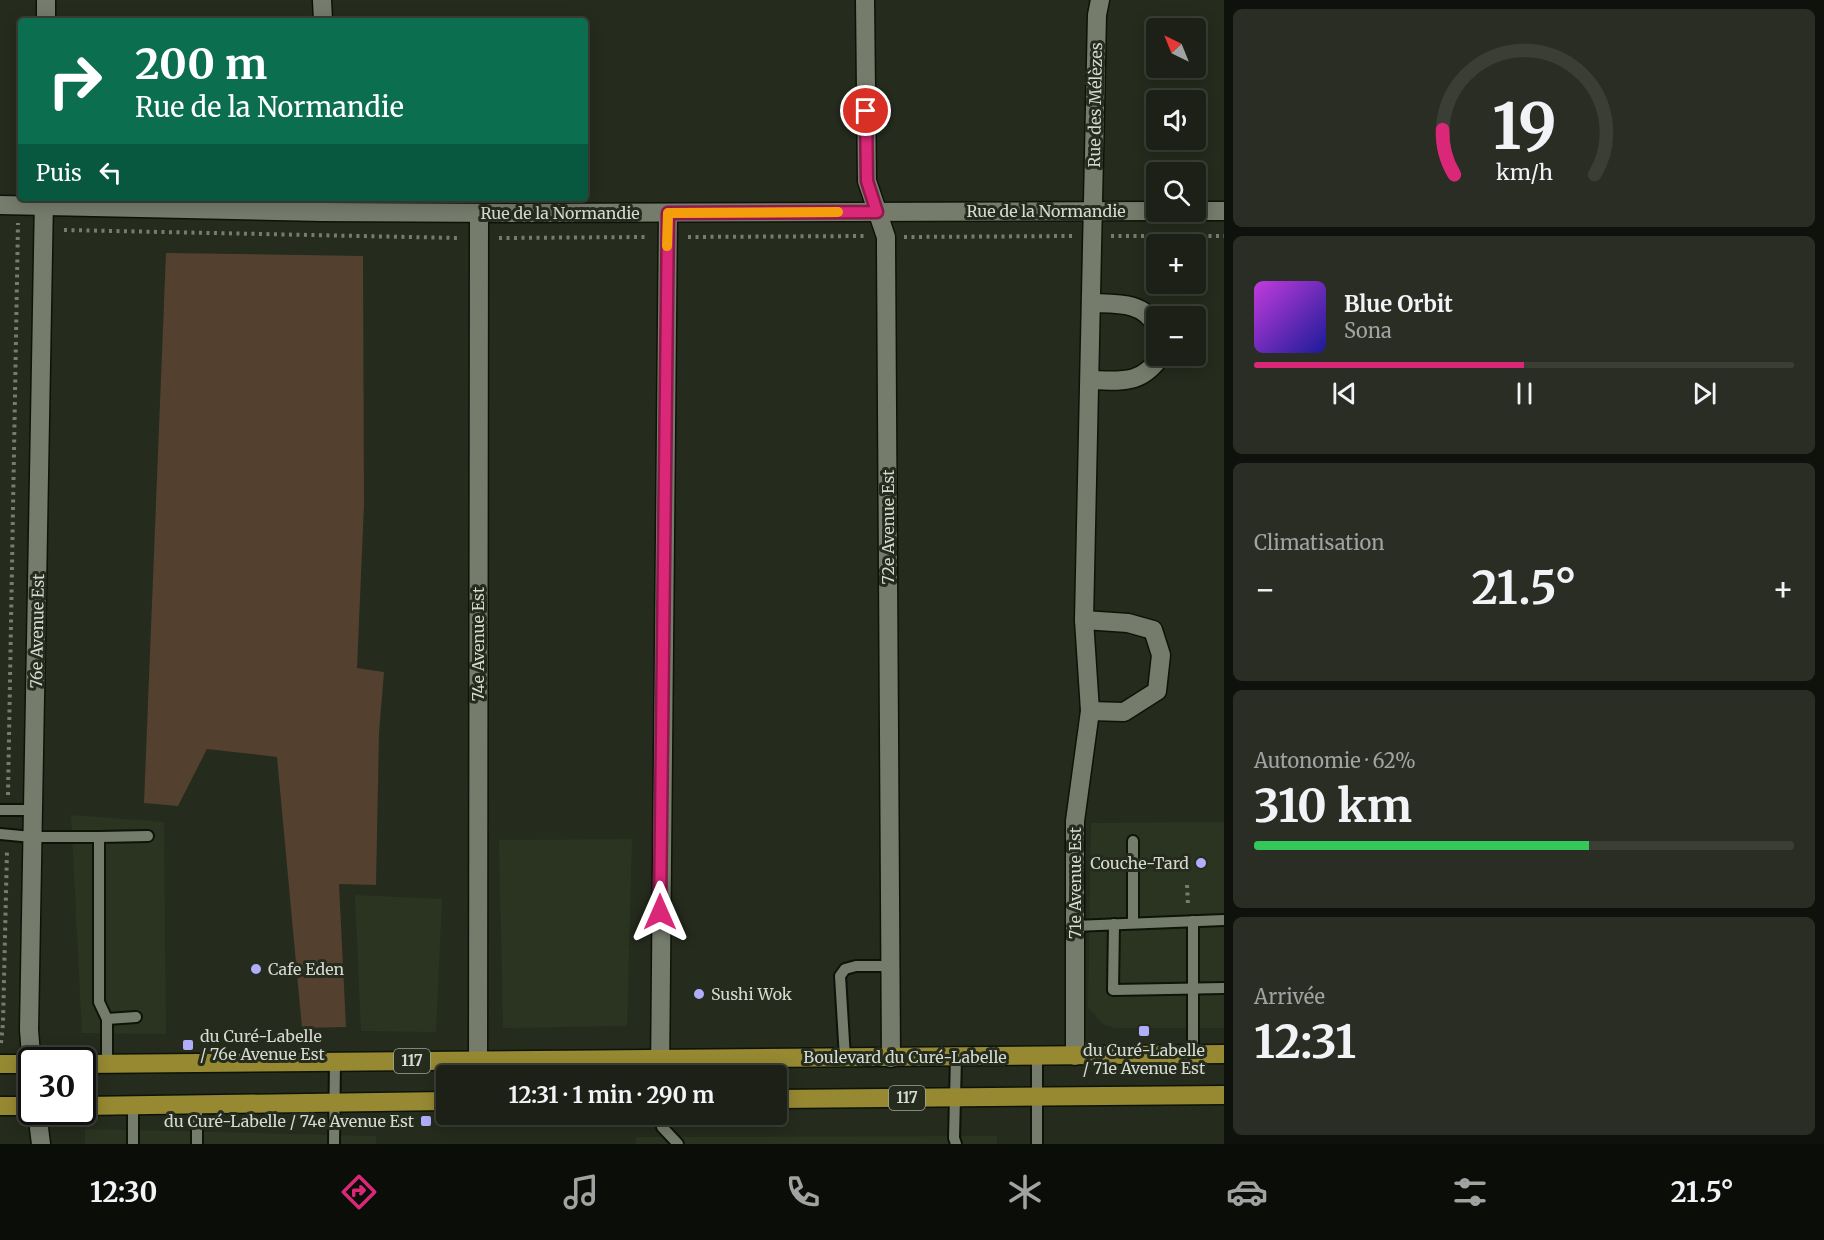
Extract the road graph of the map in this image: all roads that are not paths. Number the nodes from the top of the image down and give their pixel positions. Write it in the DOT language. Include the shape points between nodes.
graph roads {
  1 [pos="46,0"];
  2 [pos="322,0"];
  3 [pos="865,0"];
  4 [pos="1100,0"];
  5 [pos="46,18"];
  6 [pos="323,18"];
  7 [pos="44,202"];
  8 [pos="0,205"];
  9 [pos="322,205"];
  10 [pos="1093,211"];
  11 [pos="1146,211"];
  12 [pos="1206,211"];
  13 [pos="1224,211"];
  14 [pos="877,212"];
  15 [pos="479,213"];
  16 [pos="668,213"];
  17 [pos="1091,303"];
  18 [pos="1146,315"];
  19 [pos="1153,366"];
  20 [pos="1090,380"];
  21 [pos="1084,620"];
  22 [pos="1090,711"];
  23 [pos="0,810"];
  24 [pos="33,810"];
  25 [pos="0,834"];
  26 [pos="148,836"];
  27 [pos="32,837"];
  28 [pos="99,837"];
  29 [pos="1133,841"];
  30 [pos="1224,920"];
  31 [pos="1193,921"];
  32 [pos="1133,923"];
  33 [pos="1114,924"];
  34 [pos="1074,926"];
  35 [pos="890,966"];
  36 [pos="1192,988"];
  37 [pos="1224,988"];
  38 [pos="136,1017"];
  39 [pos="107,1019"];
  40 [pos="30,1047"];
  41 [pos="1193,1054"];
  42 [pos="1224,1054"];
  43 [pos="1037,1056"];
  44 [pos="1075,1056"];
  45 [pos="956,1057"];
  46 [pos="845,1058"];
  47 [pos="891,1058"];
  48 [pos="335,1061"];
  49 [pos="0,1064"];
  50 [pos="96,1064"];
  51 [pos="106,1064"];
  52 [pos="18,1065"];
  53 [pos="478,1065"];
  54 [pos="660,1065"];
  55 [pos="701,1065"];
  56 [pos="436,1066"];
  57 [pos="1224,1095"];
  58 [pos="955,1097"];
  59 [pos="1037,1097"];
  60 [pos="787,1099"];
  61 [pos="436,1101"];
  62 [pos="334,1103"];
  63 [pos="197,1105"];
  64 [pos="0,1106"];
  65 [pos="18,1106"];
  66 [pos="96,1106"];
  67 [pos="133,1106"];
  68 [pos="39,1125"];
  69 [pos="662,1125"];
  70 [pos="665,1140"];
  71 [pos="952,1142"];
  72 [pos="41,1144"];
  73 [pos="133,1144"];
  74 [pos="197,1144"];
  75 [pos="334,1144"];
  76 [pos="678,1144"];
  77 [pos="1037,1144"];
  1 -- 5 [label="street"];
  2 -- 6 [label="street"];
  3 -- 14 [label="street, 72e Avenue Est" via="867,181"];
  4 -- 10 [label="street, Rue des Mélèzes"];
  7 -- 8 [label="street, Rue de la Normandie"];
  7 -- 9 [label="street, Rue de la Normandie"];
  7 -- 24 [label="street, 76e Avenue Est"];
  9 -- 15 [label="street, Rue de la Normandie"];
  10 -- 11 [label="street, Rue de la Normandie"];
  10 -- 14 [label="street, Rue de la Normandie"];
  10 -- 17 [label="street, 71e Avenue Est"];
  12 -- 13 [label="street"];
  14 -- 16 [label="street, Rue de la Normandie"];
  14 -- 35 [label="street, 72e Avenue Est" via="886,237"];
  15 -- 16 [label="street, Rue de la Normandie"];
  15 -- 53 [label="street, 74e Avenue Est"];
  16 -- 54 [label="street"];
  17 -- 18 [label="street" via="1134,305"];
  17 -- 20 [label="street, 71e Avenue Est"];
  19 -- 20 [label="street" via="1130,381"];
  20 -- 21 [label="street, 71e Avenue Est"];
  21 -- 22 [label="street, 71e Avenue Est"];
  21 -- 22 [label="street" via="1128,623 1153,630 1161,655 1157,692 1124,712"];
  22 -- 34 [label="street, 71e Avenue Est" via="1075,820"];
  23 -- 24 [label="lane"];
  24 -- 27 [label="street, 76e Avenue Est"];
  25 -- 27 [label="lane"];
  26 -- 28 [label="lane"];
  27 -- 28 [label="lane"];
  27 -- 40 [label="street, 76e Avenue Est"];
  28 -- 39 [label="lane" via="99,1002"];
  29 -- 32 [label="lane"];
  30 -- 31 [label="lane"];
  31 -- 32 [label="lane"];
  31 -- 36 [label="lane"];
  32 -- 33 [label="lane"];
  33 -- 34 [label="lane"];
  33 -- 36 [label="lane" via="1113,990"];
  34 -- 44 [label="street, 71e Avenue Est"];
  35 -- 46 [label="lane" via="856,966 845,969 840,976"];
  35 -- 47 [label="street, 72e Avenue Est"];
  36 -- 37 [label="lane"];
  36 -- 41 [label="lane"];
  38 -- 39 [label="lane"];
  39 -- 51 [label="lane"];
  41 -- 42 [label="main road, Boulevard du Curé-Labelle / 117"];
  41 -- 44 [label="main road, Boulevard du Curé-Labelle / 117"];
  43 -- 44 [label="main road, Boulevard du Curé-Labelle / 117"];
  43 -- 45 [label="main road, Boulevard du Curé-Labelle / 117"];
  43 -- 59 [label="lane"];
  45 -- 47 [label="main road, Boulevard du Curé-Labelle / 117"];
  45 -- 58 [label="lane"];
  46 -- 47 [label="main road, Boulevard du Curé-Labelle / 117"];
  46 -- 55 [label="main road, Boulevard du Curé-Labelle / 117"];
  48 -- 51 [label="main road, Boulevard du Curé-Labelle / 117"];
  48 -- 56 [label="main road, Boulevard du Curé-Labelle / 117"];
  48 -- 62 [label="lane"];
  49 -- 52 [label="main road"];
  50 -- 51 [label="main road, Boulevard du Curé-Labelle / 117"];
  57 -- 59 [label="main road, 117"];
  58 -- 59 [label="main road, 117"];
  58 -- 60 [label="main road, 117"];
  58 -- 71 [label="lane"];
  59 -- 77 [label="lane"];
  61 -- 62 [label="main road"];
  62 -- 63 [label="main road"];
  62 -- 75 [label="lane"];
  63 -- 67 [label="main road"];
  63 -- 74 [label="lane"];
  64 -- 65 [label="main road"];
  66 -- 67 [label="main road"];
  67 -- 73 [label="lane"];
  68 -- 72 [label="street"];
  69 -- 70 [label="lane"];
  70 -- 76 [label="lane"];
}
